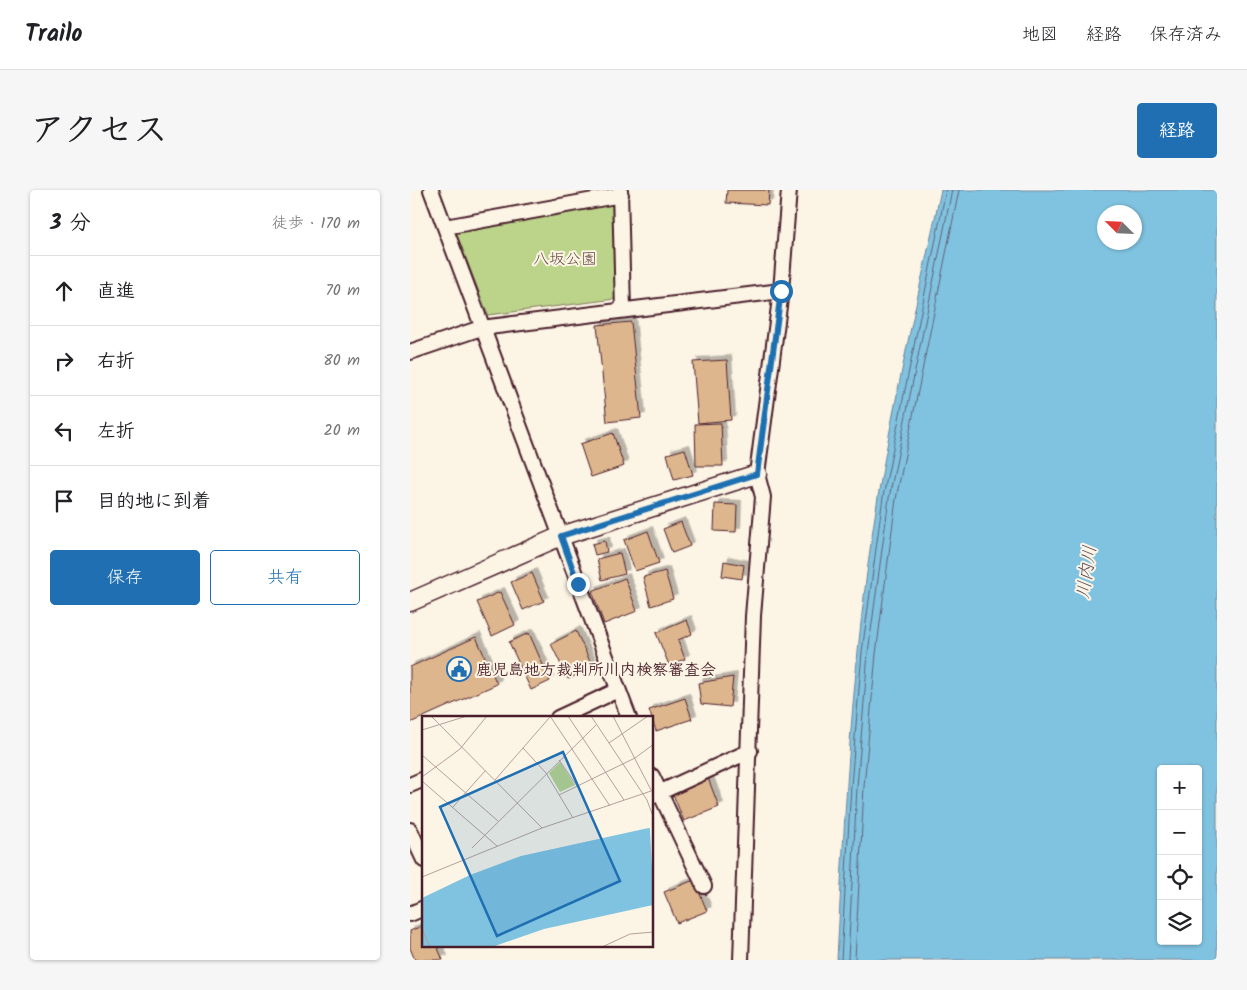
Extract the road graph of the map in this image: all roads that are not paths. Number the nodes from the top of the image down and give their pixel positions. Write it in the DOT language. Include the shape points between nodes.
graph roads {
  1 [pos="431,190"];
  2 [pos="789,190"];
  3 [pos="620,193"];
  4 [pos="445,227"];
  5 [pos="781,291"];
  6 [pos="623,310"];
  7 [pos="481,328"];
  8 [pos="410,352"];
  9 [pos="757,474"];
  10 [pos="561,536"];
  11 [pos="410,602"];
  12 [pos="618,690"];
  13 [pos="562,716"];
  14 [pos="628,716"];
  15 [pos="750,751"];
  16 [pos="422,780"];
  17 [pos="410,785"];
  18 [pos="656,794"];
  19 [pos="410,830"];
  20 [pos="422,856"];
  21 [pos="704,886"];
  22 [pos="422,909"];
  23 [pos="410,914"];
  24 [pos="741,960"];
  1 -- 4 [label="street"];
  2 -- 5 [label="street"];
  3 -- 4 [label="street"];
  3 -- 6 [label="street"];
  4 -- 7 [label="street"];
  5 -- 6 [label="street"];
  5 -- 9 [label="street"];
  6 -- 7 [label="street"];
  7 -- 8 [label="street"];
  7 -- 10 [label="street"];
  9 -- 10 [label="street"];
  9 -- 15 [label="street" via="763,497 753,616"];
  10 -- 11 [label="street"];
  10 -- 12 [label="street"];
  12 -- 13 [label="street"];
  12 -- 14 [label="street"];
  15 -- 18 [label="street"];
  15 -- 24 [label="street"];
  16 -- 17 [label="street"];
  18 -- 21 [label="street"];
  19 -- 20 [label="street"];
  22 -- 23 [label="street"];
}
